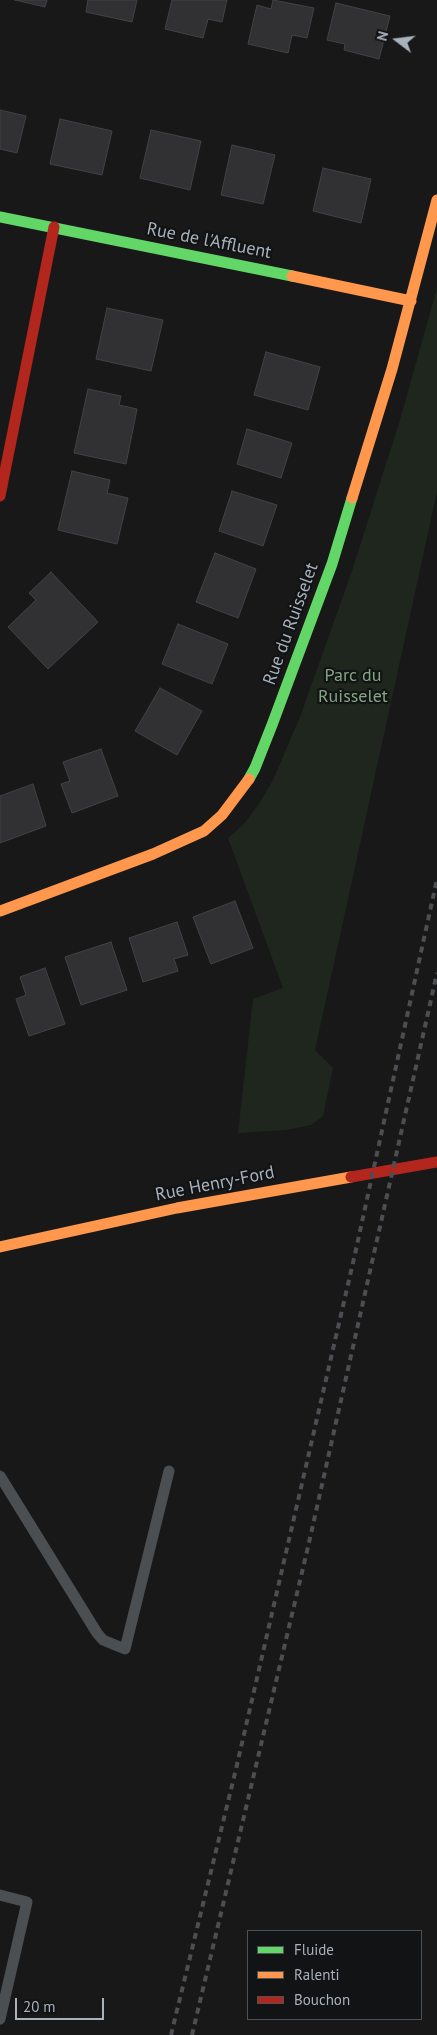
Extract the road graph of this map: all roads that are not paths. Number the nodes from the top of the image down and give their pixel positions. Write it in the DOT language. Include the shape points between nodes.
graph roads {
  1 [pos="437,200"];
  2 [pos="0,216"];
  3 [pos="54,227"];
  4 [pos="411,301"];
  5 [pos="0,496"];
  6 [pos="0,911"];
  7 [pos="437,1162"];
  8 [pos="0,1247"];
  9 [pos="169,1471"];
  10 [pos="0,1476"];
  11 [pos="0,1895"];
  12 [pos="0,2019"];
  1 -- 4 [label="street, Rue du Ruisselet"];
  2 -- 3 [label="street, Rue de l'Affluent"];
  3 -- 4 [label="street, Rue de l'Affluent"];
  3 -- 5 [label="street"];
  4 -- 6 [label="street, Rue du Ruisselet" via="366,457 314,614 264,745 235,800 222,816 190,838"];
  7 -- 8 [label="street, Rue Henry-Ford" via="177,1208"];
  9 -- 10 [label="lane" via="125,1649 103,1640 97,1633"];
  11 -- 12 [label="lane" via="27,1902"];
}
